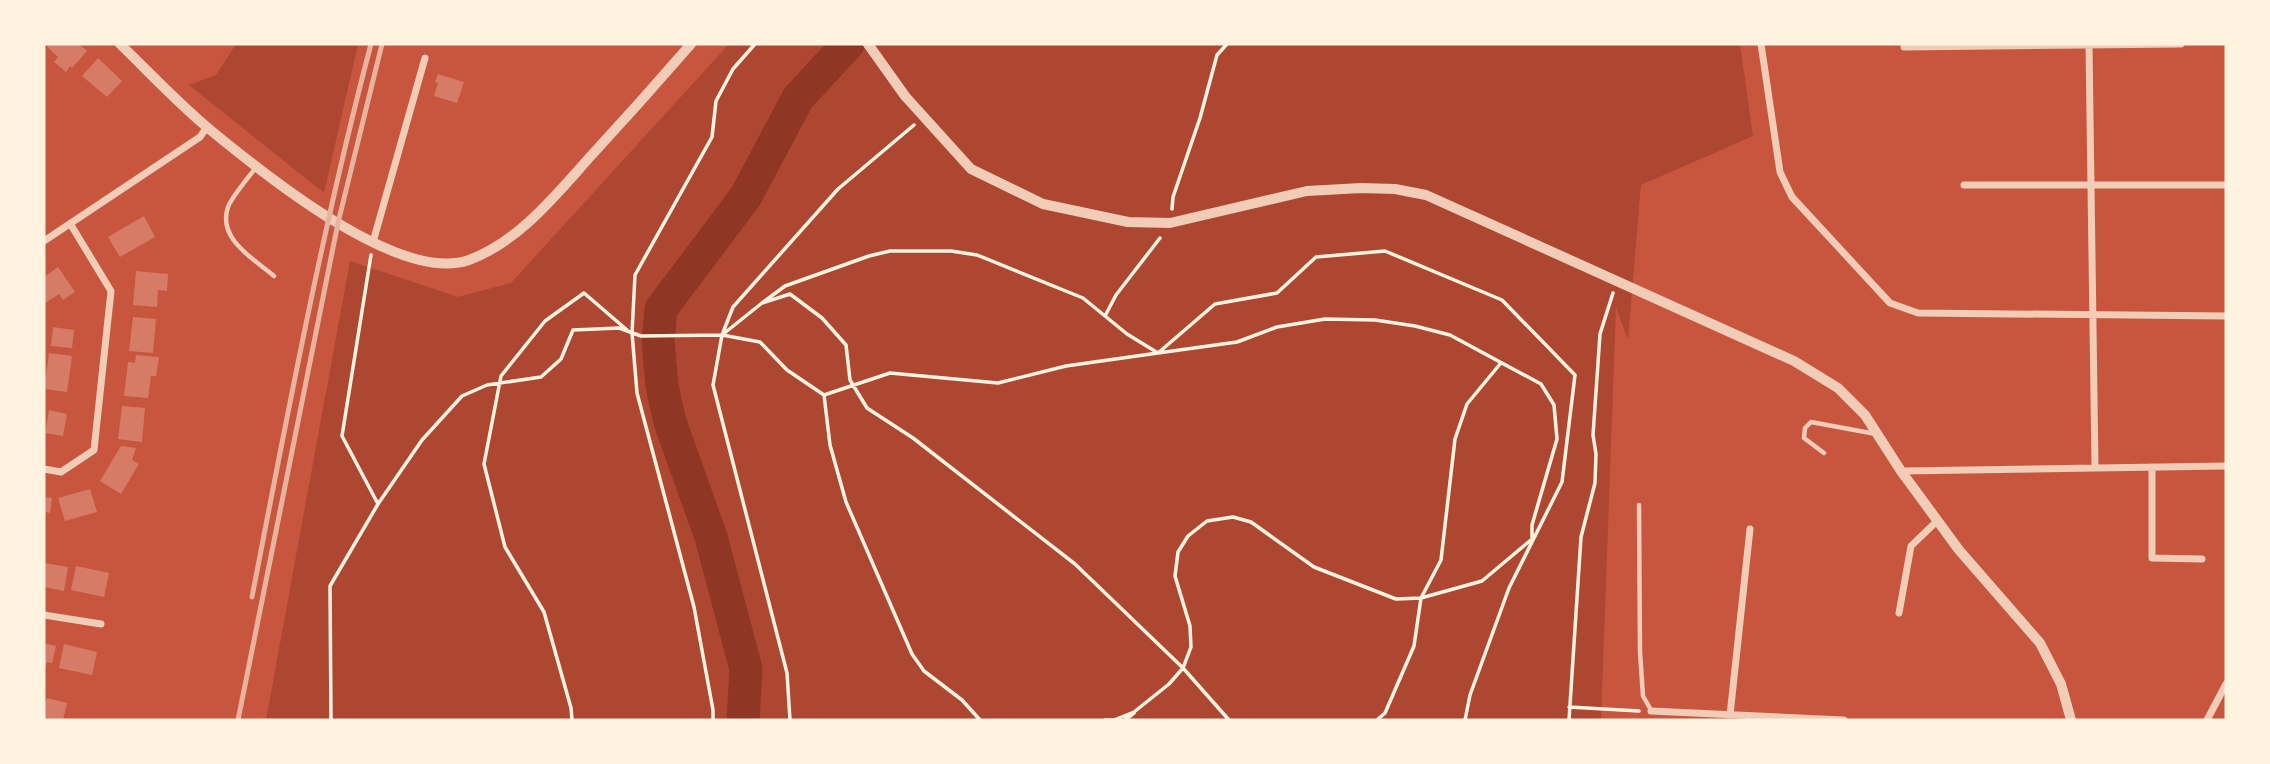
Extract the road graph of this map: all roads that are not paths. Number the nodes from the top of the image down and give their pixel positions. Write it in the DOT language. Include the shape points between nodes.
graph roads {
  1 [pos="120,44"];
  2 [pos="691,44"];
  3 [pos="867,44"];
  4 [pos="1761,44"];
  5 [pos="2181,44"];
  6 [pos="2089,45"];
  7 [pos="1904,47"];
  8 [pos="425,58"];
  9 [pos="207,127"];
  10 [pos="257,165"];
  11 [pos="1964,185"];
  12 [pos="2226,185"];
  13 [pos="2091,187"];
  14 [pos="71,225"];
  15 [pos="44,241"];
  16 [pos="373,242"];
  17 [pos="274,276"];
  18 [pos="2092,316"];
  19 [pos="2226,316"];
  20 [pos="1877,434"];
  21 [pos="1825,453"];
  22 [pos="2226,466"];
  23 [pos="2095,467"];
  24 [pos="2152,467"];
  25 [pos="44,469"];
  26 [pos="1901,471"];
  27 [pos="1639,505"];
  28 [pos="1937,521"];
  29 [pos="1750,528"];
  30 [pos="2202,559"];
  31 [pos="1899,613"];
  32 [pos="44,615"];
  33 [pos="101,624"];
  34 [pos="2226,684"];
  35 [pos="1651,711"];
  36 [pos="1730,715"];
  37 [pos="1844,720"];
  38 [pos="2071,720"];
  39 [pos="2207,720"];
  1 -- 9 [label="street"];
  2 -- 16 [label="street" via="544,207 490,251 467,261 427,263"];
  3 -- 20 [label="street" via="905,96 971,169 1043,204 1128,222 1170,223 1307,191 1395,189 1426,195 1794,361 1838,388"];
  4 -- 18 [label="street" via="1780,172 1792,197 1890,303 1917,313"];
  5 -- 6 [label="street"];
  6 -- 7 [label="street"];
  6 -- 13 [label="street"];
  8 -- 16 [label="street"];
  9 -- 10 [label="street"];
  9 -- 14 [label="street" via="200,137"];
  10 -- 16 [label="street" via="314,208"];
  10 -- 17 [label="lane" via="228,207 228,231 234,243"];
  11 -- 13 [label="street"];
  12 -- 13 [label="street"];
  13 -- 18 [label="street"];
  14 -- 15 [label="street"];
  14 -- 25 [label="street" via="111,291 94,450 61,472"];
  18 -- 19 [label="street"];
  18 -- 23 [label="street"];
  20 -- 21 [label="lane" via="1811,422 1804,438"];
  20 -- 26 [label="street"];
  22 -- 24 [label="street"];
  23 -- 24 [label="street"];
  23 -- 26 [label="street"];
  24 -- 30 [label="street" via="2152,558"];
  26 -- 28 [label="street"];
  27 -- 35 [label="lane" via="1640,652 1643,696"];
  28 -- 31 [label="street" via="1911,546"];
  28 -- 38 [label="street" via="2040,643 2061,684"];
  29 -- 36 [label="street"];
  32 -- 33 [label="street"];
  34 -- 39 [label="street"];
  35 -- 36 [label="street"];
  36 -- 37 [label="street"];
}
